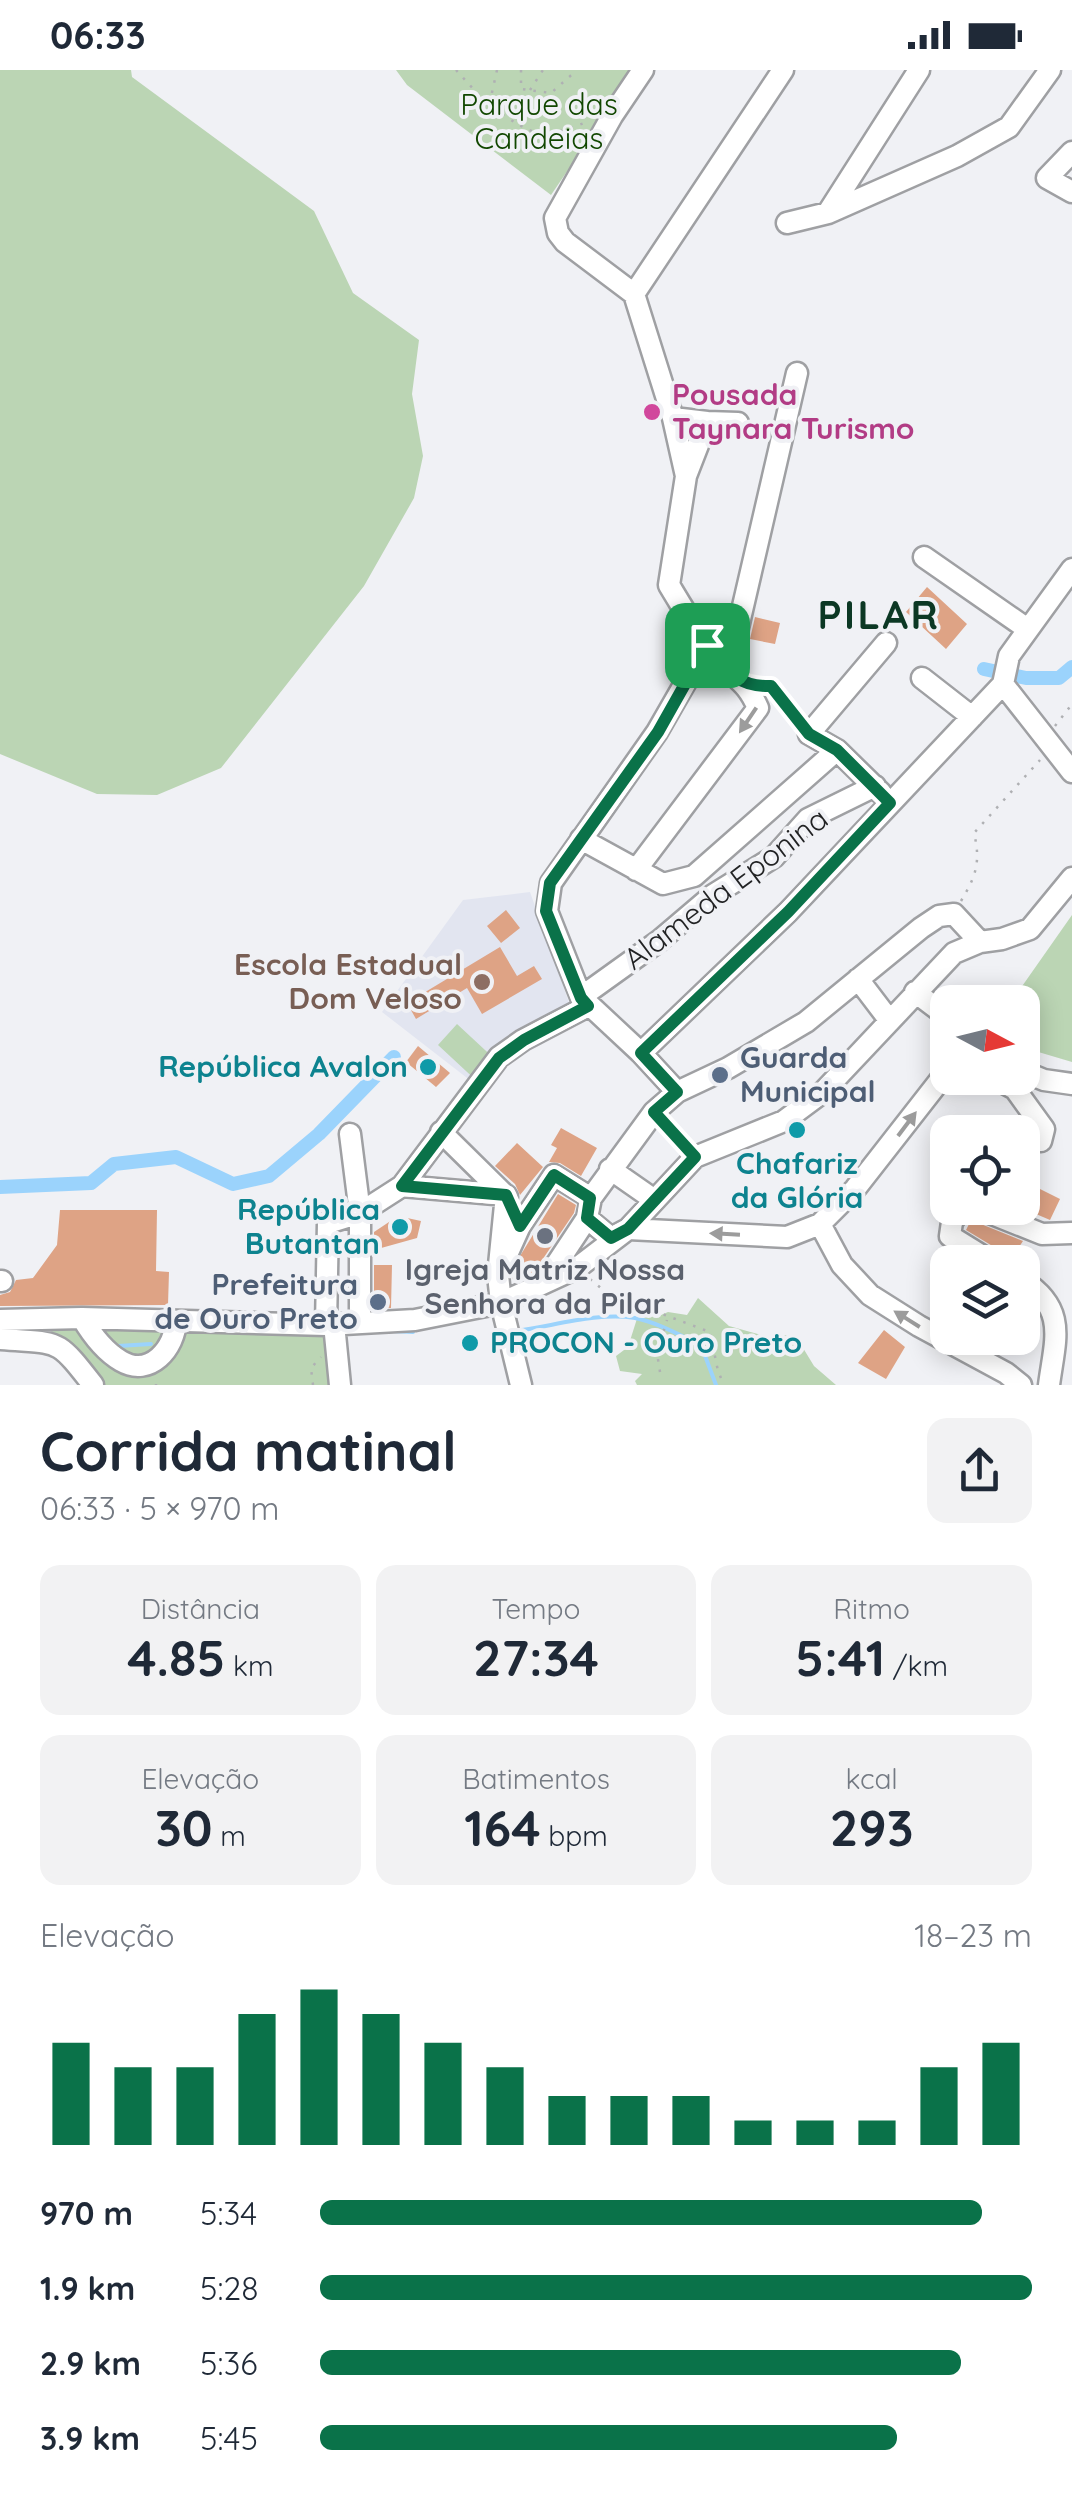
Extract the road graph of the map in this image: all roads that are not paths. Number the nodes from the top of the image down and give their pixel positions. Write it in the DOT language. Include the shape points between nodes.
graph roads {
  1 [pos="643,70"];
  2 [pos="783,70"];
  3 [pos="920,70"];
  4 [pos="1050,70"];
  5 [pos="1072,152"];
  6 [pos="1072,192"];
  7 [pos="828,213"];
  8 [pos="787,223"];
  9 [pos="634,294"];
  10 [pos="797,373"];
  11 [pos="673,418"];
  12 [pos="707,422"];
  13 [pos="738,423"];
  14 [pos="686,476"];
  15 [pos="924,557"];
  16 [pos="1072,568"];
  17 [pos="1026,628"];
  18 [pos="886,643"];
  19 [pos="707,645"];
  20 [pos="728,671"];
  21 [pos="922,678"];
  22 [pos="1003,682"];
  23 [pos="972,716"];
  24 [pos="837,750"];
  25 [pos="1072,772"];
  26 [pos="875,786"];
  27 [pos="890,803"];
  28 [pos="581,839"];
  29 [pos="636,870"];
  30 [pos="1072,878"];
  31 [pos="980,942"];
  32 [pos="858,979"];
  33 [pos="914,992"];
  34 [pos="584,1002"];
  35 [pos="930,1004"];
  36 [pos="890,1021"];
  37 [pos="641,1053"];
  38 [pos="1040,1078"];
  39 [pos="1072,1084"];
  40 [pos="677,1092"];
  41 [pos="930,1093"];
  42 [pos="441,1132"];
  43 [pos="350,1134"];
  44 [pos="610,1170"];
  45 [pos="402,1186"];
  46 [pos="506,1195"];
  47 [pos="653,1199"];
  48 [pos="584,1201"];
  49 [pos="360,1213"];
  50 [pos="820,1224"];
  51 [pos="952,1225"];
  52 [pos="1020,1225"];
  53 [pos="520,1226"];
  54 [pos="628,1229"];
  55 [pos="1072,1233"];
  56 [pos="965,1245"];
  57 [pos="498,1275"];
  58 [pos="535,1287"];
  59 [pos="1040,1292"];
  60 [pos="501,1304"];
  61 [pos="82,1318"];
  62 [pos="0,1320"];
  63 [pos="176,1322"];
  64 [pos="360,1323"];
  65 [pos="330,1324"];
  66 [pos="0,1339"];
  67 [pos="92,1385"];
  68 [pos="340,1385"];
  69 [pos="521,1385"];
  70 [pos="1021,1385"];
  71 [pos="1050,1385"];
  1 -- 9 [label="street" via="555,218 565,242"];
  2 -- 9 [label="street"];
  3 -- 7 [label="street"];
  4 -- 7 [label="street" via="1009,127"];
  5 -- 6 [label="street" via="1047,178"];
  7 -- 8 [label="street"];
  9 -- 11 [label="street"];
  10 -- 20 [label="street"];
  11 -- 12 [label="street"];
  11 -- 14 [label="street"];
  12 -- 13 [label="street"];
  12 -- 14 [label="street"];
  14 -- 19 [label="street" via="669,584"];
  15 -- 17 [label="street"];
  16 -- 17 [label="street"];
  17 -- 22 [label="street"];
  18 -- 24 [label="street" via="809,734"];
  19 -- 20 [label="street"];
  19 -- 28 [label="street" via="658,732"];
  20 -- 29 [label="street, one-way" via="749,687 758,708"];
  21 -- 23 [label="street"];
  22 -- 23 [label="street"];
  22 -- 25 [label="street"];
  23 -- 27 [label="street"];
  24 -- 26 [label="street"];
  24 -- 29 [label="street" via="694,876 663,884"];
  26 -- 27 [label="street"];
  26 -- 34 [label="street, Alameda Eponina" via="808,819 774,857 713,895"];
  27 -- 37 [label="street"];
  28 -- 29 [label="street"];
  28 -- 34 [label="street" via="550,883 546,911"];
  30 -- 31 [label="street" via="1030,929"];
  31 -- 32 [label="street" via="954,914 939,916"];
  31 -- 33 [label="street" via="954,953"];
  32 -- 36 [label="street"];
  32 -- 40 [label="street" via="806,1022"];
  33 -- 35 [label="street"];
  33 -- 36 [label="street"];
  34 -- 37 [label="street"];
  34 -- 42 [label="street, Alameda Eponina" via="499,1058"];
  36 -- 47 [label="street" via="824,1092 784,1121 695,1157"];
  37 -- 40 [label="street"];
  38 -- 39 [label="street"];
  40 -- 44 [label="street"];
  50 -- 41 [label="street, one-way"];
  42 -- 45 [label="street, Alameda Eponina"];
  42 -- 46 [label="street"];
  43 -- 49 [label="street"];
  44 -- 47 [label="street"];
  44 -- 48 [label="street"];
  45 -- 46 [label="street"];
  45 -- 49 [label="street"];
  46 -- 53 [label="street"];
  46 -- 57 [label="street"];
  47 -- 54 [label="street"];
  48 -- 53 [label="street" via="554,1175"];
  48 -- 54 [label="street" via="611,1238"];
  48 -- 58 [label="street" via="544,1283"];
  49 -- 64 [label="street"];
  49 -- 65 [label="street" via="328,1223"];
  50 -- 54 [label="street, one-way" via="787,1237"];
  70 -- 50 [label="street, one-way" via="870,1295 842,1265"];
  51 -- 56 [label="street" via="950,1236"];
  52 -- 55 [label="street" via="1042,1234"];
  53 -- 57 [label="street"];
  54 -- 58 [label="street" via="577,1268"];
  57 -- 60 [label="street"];
  58 -- 60 [label="street"];
  59 -- 71 [label="street" via="1056,1326"];
  60 -- 64 [label="street"];
  60 -- 69 [label="street"];
  61 -- 62 [label="street"];
  61 -- 63 [label="street"];
  61 -- 63 [label="street" via="110,1353 140,1366 170,1347"];
  63 -- 65 [label="street"];
  64 -- 65 [label="street"];
  65 -- 68 [label="street"];
  66 -- 67 [label="street" via="61,1346"];
}
